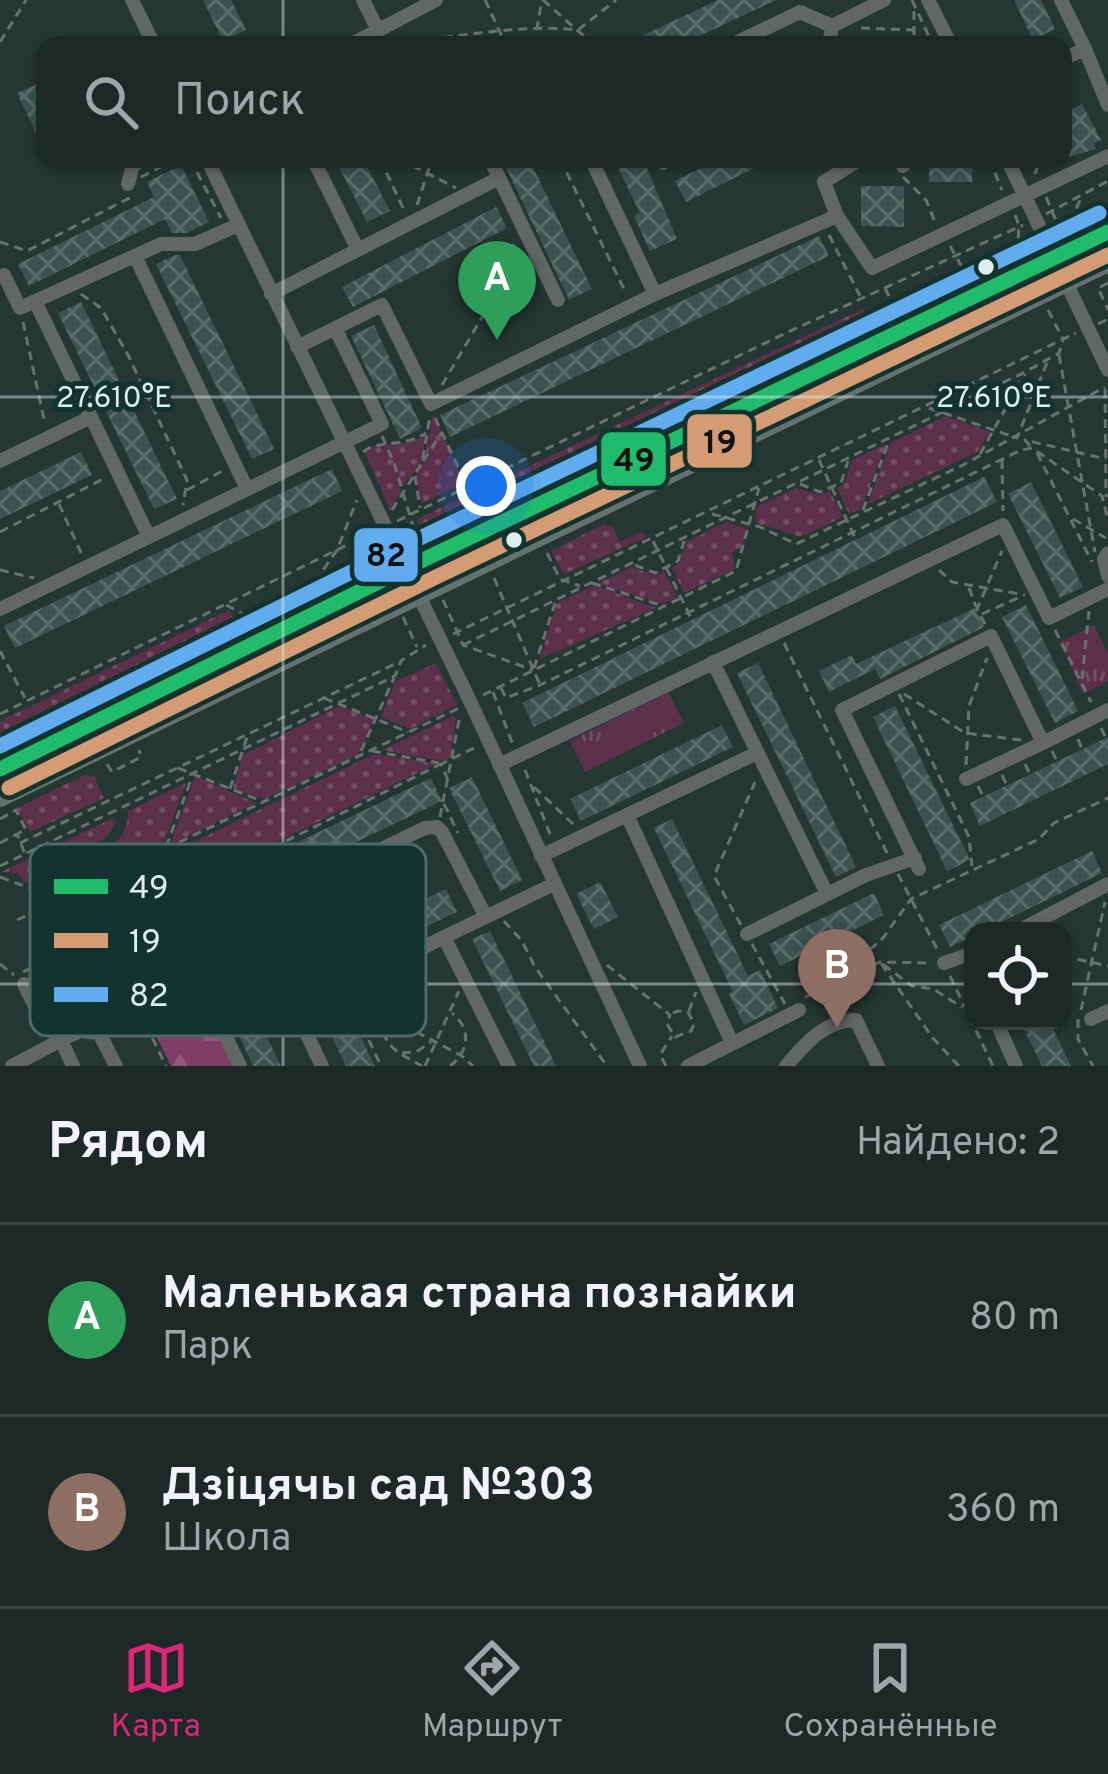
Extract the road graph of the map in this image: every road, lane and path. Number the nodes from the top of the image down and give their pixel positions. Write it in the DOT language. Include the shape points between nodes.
graph roads {
  1 [pos="26,0"];
  2 [pos="132,0"];
  3 [pos="364,0"];
  4 [pos="436,0"];
  5 [pos="485,0"];
  6 [pos="543,0"];
  7 [pos="616,0"];
  8 [pos="884,0"];
  9 [pos="1061,0"];
  10 [pos="918,1"];
  11 [pos="536,25"];
  12 [pos="832,26"];
  13 [pos="378,30"];
  14 [pos="501,30"];
  15 [pos="578,30"];
  16 [pos="914,30"];
  17 [pos="150,36"];
  18 [pos="367,36"];
  19 [pos="460,36"];
  20 [pos="503,36"];
  21 [pos="535,36"];
  22 [pos="584,36"];
  23 [pos="750,36"];
  24 [pos="830,36"];
  25 [pos="914,36"];
  26 [pos="917,36"];
  27 [pos="930,36"];
  28 [pos="944,36"];
  29 [pos="0,42"];
  30 [pos="1084,49"];
  31 [pos="1072,55"];
  32 [pos="1108,105"];
  33 [pos="1108,156"];
  34 [pos="134,168"];
  35 [pos="159,168"];
  36 [pos="211,168"];
  37 [pos="317,168"];
  38 [pos="384,168"];
  39 [pos="417,168"];
  40 [pos="429,168"];
  41 [pos="494,168"];
  42 [pos="564,168"];
  43 [pos="595,168"];
  44 [pos="846,168"];
  45 [pos="905,168"];
  46 [pos="1011,168"];
  47 [pos="427,173"];
  48 [pos="499,178"];
  49 [pos="1108,181"];
  50 [pos="128,184"];
  51 [pos="914,188"];
  52 [pos="468,194"];
  53 [pos="1082,194"];
  54 [pos="1025,196"];
  55 [pos="830,219"];
  56 [pos="410,224"];
  57 [pos="1070,224"];
  58 [pos="238,225"];
  59 [pos="521,226"];
  60 [pos="1108,232"];
  61 [pos="1074,233"];
  62 [pos="940,235"];
  63 [pos="0,242"];
  64 [pos="1018,249"];
  65 [pos="358,250"];
  66 [pos="957,255"];
  67 [pos="135,256"];
  68 [pos="1021,256"];
  69 [pos="1055,257"];
  70 [pos="1108,264"];
  71 [pos="966,274"];
  72 [pos="4,275"];
  73 [pos="1108,283"];
  74 [pos="1068,284"];
  75 [pos="70,286"];
  76 [pos="884,287"];
  77 [pos="271,294"];
  78 [pos="655,294"];
  79 [pos="861,298"];
  80 [pos="558,300"];
  81 [pos="28,305"];
  82 [pos="632,305"];
  83 [pos="1048,308"];
  84 [pos="1108,310"];
  85 [pos="1108,320"];
  86 [pos="1097,325"];
  87 [pos="335,328"];
  88 [pos="1077,333"];
  89 [pos="1064,341"];
  90 [pos="297,347"];
  91 [pos="1059,353"];
  92 [pos="1048,358"];
  93 [pos="1108,370"];
  94 [pos="1025,372"];
  95 [pos="431,404"];
  96 [pos="927,407"];
  97 [pos="1072,409"];
  98 [pos="943,412"];
  99 [pos="91,417"];
  100 [pos="993,430"];
  101 [pos="427,432"];
  102 [pos="441,433"];
  103 [pos="48,437"];
  104 [pos="1021,437"];
  105 [pos="890,438"];
  106 [pos="348,441"];
  107 [pos="1032,448"];
  108 [pos="1079,454"];
  109 [pos="979,456"];
  110 [pos="818,459"];
  111 [pos="849,459"];
  112 [pos="1106,459"];
  113 [pos="1002,460"];
  114 [pos="0,461"];
  115 [pos="422,463"];
  116 [pos="235,464"];
  117 [pos="963,465"];
  118 [pos="823,470"];
  119 [pos="117,472"];
  120 [pos="415,474"];
  121 [pos="970,475"];
  122 [pos="798,483"];
  123 [pos="1084,484"];
  124 [pos="467,488"];
  125 [pos="759,488"];
  126 [pos="832,488"];
  127 [pos="247,489"];
  128 [pos="186,490"];
  129 [pos="402,490"];
  130 [pos="361,493"];
  131 [pos="1106,496"];
  132 [pos="58,502"];
  133 [pos="754,504"];
  134 [pos="421,511"];
  135 [pos="862,512"];
  136 [pos="708,513"];
  137 [pos="409,517"];
  138 [pos="725,518"];
  139 [pos="1071,518"];
  140 [pos="848,519"];
  141 [pos="1108,520"];
  142 [pos="180,522"];
  143 [pos="751,526"];
  144 [pos="1092,529"];
  145 [pos="1006,530"];
  146 [pos="0,532"];
  147 [pos="852,532"];
  148 [pos="149,537"];
  149 [pos="684,539"];
  150 [pos="653,540"];
  151 [pos="856,540"];
  152 [pos="1108,540"];
  153 [pos="420,548"];
  154 [pos="337,550"];
  155 [pos="658,550"];
  156 [pos="1108,553"];
  157 [pos="535,555"];
  158 [pos="373,557"];
  159 [pos="928,561"];
  160 [pos="632,563"];
  161 [pos="87,567"];
  162 [pos="668,567"];
  163 [pos="378,568"];
  164 [pos="406,569"];
  165 [pos="0,570"];
  166 [pos="493,576"];
  167 [pos="1108,576"];
  168 [pos="566,581"];
  169 [pos="53,583"];
  170 [pos="591,583"];
  171 [pos="314,584"];
  172 [pos="968,585"];
  173 [pos="581,587"];
  174 [pos="983,589"];
  175 [pos="1108,589"];
  176 [pos="418,595"];
  177 [pos="1031,596"];
  178 [pos="1090,598"];
  179 [pos="682,599"];
  180 [pos="443,600"];
  181 [pos="556,600"];
  182 [pos="224,604"];
  183 [pos="664,607"];
  184 [pos="0,609"];
  185 [pos="508,610"];
  186 [pos="979,612"];
  187 [pos="688,613"];
  188 [pos="403,616"];
  189 [pos="1049,618"];
  190 [pos="692,620"];
  191 [pos="511,621"];
  192 [pos="778,630"];
  193 [pos="459,633"];
  194 [pos="446,635"];
  195 [pos="992,639"];
  196 [pos="432,642"];
  197 [pos="463,645"];
  198 [pos="418,650"];
  199 [pos="0,652"];
  200 [pos="401,661"];
  201 [pos="713,662"];
  202 [pos="533,670"];
  203 [pos="799,674"];
  204 [pos="395,676"];
  205 [pos="178,682"];
  206 [pos="1082,683"];
  207 [pos="540,685"];
  208 [pos="500,687"];
  209 [pos="896,687"];
  210 [pos="493,690"];
  211 [pos="324,698"];
  212 [pos="26,701"];
  213 [pos="338,703"];
  214 [pos="466,704"];
  215 [pos="188,706"];
  216 [pos="0,715"];
  217 [pos="1102,717"];
  218 [pos="377,718"];
  219 [pos="410,733"];
  220 [pos="965,733"];
  221 [pos="248,735"];
  222 [pos="1077,737"];
  223 [pos="1106,738"];
  224 [pos="488,742"];
  225 [pos="1047,746"];
  226 [pos="1082,749"];
  227 [pos="242,751"];
  228 [pos="370,751"];
  229 [pos="757,753"];
  230 [pos="359,756"];
  231 [pos="518,756"];
  232 [pos="453,759"];
  233 [pos="1057,761"];
  234 [pos="1024,762"];
  235 [pos="441,764"];
  236 [pos="499,764"];
  237 [pos="178,768"];
  238 [pos="0,769"];
  239 [pos="193,773"];
  240 [pos="1001,773"];
  241 [pos="1030,774"];
  242 [pos="972,782"];
  243 [pos="448,783"];
  244 [pos="1007,785"];
  245 [pos="532,786"];
  246 [pos="230,789"];
  247 [pos="983,796"];
  248 [pos="1108,798"];
  249 [pos="0,799"];
  250 [pos="266,803"];
  251 [pos="459,808"];
  252 [pos="448,813"];
  253 [pos="627,815"];
  254 [pos="0,819"];
  255 [pos="428,823"];
  256 [pos="17,835"];
  257 [pos="585,835"];
  258 [pos="0,843"];
  259 [pos="20,843"];
  260 [pos="48,844"];
  261 [pos="167,844"];
  262 [pos="181,844"];
  263 [pos="279,844"];
  264 [pos="392,844"];
  265 [pos="30,853"];
  266 [pos="548,853"];
  267 [pos="26,855"];
  268 [pos="0,866"];
  269 [pos="973,868"];
  270 [pos="0,877"];
  271 [pos="554,884"];
  272 [pos="1108,886"];
  273 [pos="30,888"];
  274 [pos="827,894"];
  275 [pos="30,914"];
  276 [pos="491,914"];
  277 [pos="17,920"];
  278 [pos="1036,922"];
  279 [pos="747,934"];
  280 [pos="444,937"];
  281 [pos="426,946"];
  282 [pos="964,957"];
  283 [pos="1072,958"];
  284 [pos="602,961"];
  285 [pos="880,962"];
  286 [pos="944,963"];
  287 [pos="1092,963"];
  288 [pos="0,964"];
  289 [pos="1108,966"];
  290 [pos="30,968"];
  291 [pos="464,979"];
  292 [pos="834,982"];
  293 [pos="24,984"];
  294 [pos="30,996"];
  295 [pos="964,1008"];
  296 [pos="782,1009"];
  297 [pos="799,1010"];
  298 [pos="1108,1011"];
  299 [pos="449,1012"];
  300 [pos="670,1015"];
  301 [pos="1091,1019"];
  302 [pos="856,1020"];
  303 [pos="1000,1030"];
  304 [pos="673,1035"];
  305 [pos="69,1036"];
  306 [pos="101,1036"];
  307 [pos="152,1036"];
  308 [pos="226,1036"];
  309 [pos="308,1036"];
  310 [pos="366,1036"];
  311 [pos="385,1036"];
  312 [pos="423,1036"];
  313 [pos="61,1040"];
  314 [pos="434,1042"];
  315 [pos="732,1043"];
  316 [pos="400,1053"];
  317 [pos="462,1056"];
  318 [pos="11,1066"];
  319 [pos="73,1066"];
  320 [pos="116,1066"];
  321 [pos="166,1066"];
  322 [pos="240,1066"];
  323 [pos="322,1066"];
  324 [pos="381,1066"];
  325 [pos="423,1066"];
  326 [pos="450,1066"];
  327 [pos="473,1066"];
  328 [pos="508,1066"];
  329 [pos="607,1066"];
  330 [pos="640,1066"];
  331 [pos="666,1066"];
  332 [pos="688,1066"];
  333 [pos="786,1066"];
  334 [pos="878,1066"];
  335 [pos="959,1066"];
  336 [pos="1016,1066"];
  337 [pos="1093,1066"];
  1 -- 29 [label="path"];
  2 -- 17 [label="lane"];
  3 -- 13 [label="lane"];
  4 -- 13 [label="lane"];
  5 -- 14 [label="path"];
  6 -- 11 [label="path"];
  6 -- 15 [label="path"];
  7 -- 15 [label="path"];
  8 -- 12 [label="lane"];
  9 -- 30 [label="lane"];
  10 -- 16 [label="path"];
  10 -- 27 [label="path"];
  10 -- 28 [label="lane"];
  11 -- 14 [label="path"];
  11 -- 15 [label="path"];
  11 -- 21 [label="path"];
  12 -- 16 [label="path"];
  12 -- 23 [label="lane" via="800,12"];
  12 -- 24 [label="lane"];
  13 -- 18 [label="lane"];
  14 -- 19 [label="path"];
  14 -- 20 [label="path"];
  15 -- 22 [label="path"];
  16 -- 25 [label="path"];
  16 -- 26 [label="path"];
  30 -- 31 [label="lane"];
  30 -- 32 [label="lane"];
  33 -- 54 [label="lane"];
  34 -- 50 [label="lane"];
  35 -- 50 [label="path"];
  36 -- 58 [label="lane"];
  37 -- 65 [label="lane"];
  38 -- 56 [label="path"];
  39 -- 47 [label="path"];
  40 -- 47 [label="path"];
  41 -- 48 [label="lane"];
  42 -- 82 [label="path"];
  43 -- 78 [label="lane"];
  44 -- 55 [label="lane" via="824,182"];
  45 -- 51 [label="path"];
  45 -- 51 [label="path"];
  46 -- 54 [label="lane"];
  47 -- 52 [label="path"];
  47 -- 56 [label="path"];
  48 -- 52 [label="lane"];
  48 -- 59 [label="lane"];
  49 -- 53 [label="path"];
  50 -- 63 [label="path" via="136,196 27,251"];
  51 -- 62 [label="path"];
  52 -- 56 [label="lane"];
  53 -- 57 [label="path"];
  53 -- 57 [label="path" via="1052,210 1058,223"];
  54 -- 62 [label="lane"];
  54 -- 69 [label="lane"];
  55 -- 62 [label="lane" via="872,268"];
  55 -- 78 [label="lane"];
  55 -- 79 [label="path"];
  56 -- 65 [label="lane"];
  57 -- 61 [label="path"];
  58 -- 67 [label="lane"];
  58 -- 77 [label="lane"];
  59 -- 80 [label="lane"];
  59 -- 95 [label="path" via="497,292"];
  60 -- 69 [label="main road"];
  62 -- 66 [label="path"];
  64 -- 66 [label="path" via="1021,226"];
  64 -- 68 [label="path"];
  64 -- 71 [label="path"];
  65 -- 77 [label="lane"];
  66 -- 71 [label="path"];
  66 -- 76 [label="path"];
  67 -- 75 [label="lane"];
  67 -- 116 [label="lane"];
  69 -- 74 [label="lane"];
  69 -- 164 [label="main road"];
  70 -- 74 [label="main road"];
  71 -- 76 [label="path" via="895,307"];
  72 -- 81 [label="lane"];
  73 -- 84 [label="path" via="1098,288"];
  74 -- 93 [label="lane"];
  74 -- 176 [label="main road"];
  75 -- 81 [label="lane"];
  75 -- 128 [label="path" via="101,308 119,339"];
  76 -- 79 [label="path"];
  77 -- 90 [label="lane"];
  78 -- 82 [label="lane"];
  79 -- 124 [label="path"];
  81 -- 99 [label="lane"];
  81 -- 103 [label="path"];
  82 -- 95 [label="lane"];
  83 -- 89 [label="path"];
  85 -- 86 [label="path"];
  87 -- 90 [label="lane"];
  87 -- 95 [label="lane" via="382,305"];
  87 -- 106 [label="lane" via="382,424"];
  88 -- 89 [label="path"];
  89 -- 91 [label="path"];
  89 -- 96 [label="path"];
  90 -- 106 [label="lane"];
  91 -- 92 [label="path"];
  91 -- 97 [label="path"];
  92 -- 94 [label="path"];
  92 -- 104 [label="path"];
  94 -- 98 [label="path"];
  94 -- 100 [label="path"];
  96 -- 98 [label="path"];
  96 -- 110 [label="path"];
  97 -- 104 [label="path"];
  97 -- 108 [label="path"];
  97 -- 112 [label="path" via="1105,387"];
  98 -- 100 [label="path"];
  98 -- 105 [label="path"];
  99 -- 103 [label="lane"];
  99 -- 119 [label="lane"];
  100 -- 104 [label="path"];
  100 -- 109 [label="path"];
  101 -- 102 [label="path" via="430,408"];
  101 -- 106 [label="path" via="362,454"];
  101 -- 115 [label="path"];
  102 -- 115 [label="path"];
  102 -- 124 [label="path"];
  103 -- 114 [label="lane"];
  104 -- 107 [label="path"];
  104 -- 108 [label="path"];
  104 -- 109 [label="path"];
  105 -- 111 [label="path"];
  105 -- 135 [label="path"];
  106 -- 127 [label="lane"];
  106 -- 164 [label="lane"];
  107 -- 113 [label="path"];
  107 -- 123 [label="path"];
  107 -- 139 [label="path"];
  108 -- 112 [label="path"];
  108 -- 123 [label="path"];
  109 -- 117 [label="path"];
  110 -- 118 [label="path"];
  110 -- 125 [label="path"];
  111 -- 118 [label="path"];
  111 -- 126 [label="path"];
  112 -- 131 [label="path"];
  113 -- 121 [label="path"];
  113 -- 145 [label="path"];
  115 -- 120 [label="path"];
  116 -- 127 [label="lane"];
  116 -- 128 [label="path"];
  117 -- 121 [label="path"];
  117 -- 135 [label="path"];
  118 -- 122 [label="path"];
  118 -- 126 [label="path"];
  119 -- 132 [label="path"];
  119 -- 148 [label="lane"];
  120 -- 129 [label="path"];
  120 -- 134 [label="path"];
  121 -- 147 [label="path"];
  122 -- 126 [label="path"];
  122 -- 133 [label="path"];
  123 -- 141 [label="path" via="1102,496"];
  123 -- 144 [label="path"];
  124 -- 134 [label="path"];
  125 -- 133 [label="path"];
  125 -- 136 [label="path"];
  126 -- 140 [label="path"];
  127 -- 142 [label="lane"];
  128 -- 142 [label="path"];
  129 -- 137 [label="path"];
  129 -- 137 [label="path" via="389,514 392,523"];
  130 -- 154 [label="path"];
  132 -- 146 [label="path"];
  132 -- 161 [label="path"];
  133 -- 138 [label="path"];
  133 -- 143 [label="path"];
  134 -- 137 [label="path"];
  135 -- 140 [label="path"];
  136 -- 138 [label="path"];
  136 -- 150 [label="path"];
  137 -- 153 [label="path"];
  138 -- 143 [label="path"];
  138 -- 149 [label="path"];
  139 -- 144 [label="path"];
  139 -- 144 [label="path" via="1097,573"];
  140 -- 143 [label="path" via="796,544"];
  140 -- 147 [label="path"];
  142 -- 148 [label="lane"];
  143 -- 179 [label="path" via="736,571"];
  144 -- 152 [label="path"];
  145 -- 159 [label="lane"];
  145 -- 174 [label="path"];
  145 -- 177 [label="lane"];
  147 -- 151 [label="path"];
  147 -- 187 [label="path"];
  148 -- 161 [label="lane"];
  149 -- 155 [label="path"];
  149 -- 162 [label="path"];
  150 -- 155 [label="path"];
  150 -- 168 [label="path"];
  154 -- 158 [label="path" via="378,530"];
  154 -- 171 [label="path"];
  154 -- 182 [label="path"];
  155 -- 160 [label="path"];
  155 -- 162 [label="path"];
  156 -- 167 [label="lane"];
  157 -- 168 [label="path" via="546,550"];
  158 -- 163 [label="path"];
  158 -- 171 [label="path"];
  159 -- 172 [label="path"];
  159 -- 192 [label="lane"];
  160 -- 162 [label="path" via="655,573"];
  160 -- 170 [label="path"];
  161 -- 169 [label="lane"];
  162 -- 179 [label="path"];
  164 -- 176 [label="lane"];
  164 -- 205 [label="main road"];
  165 -- 169 [label="path"];
  166 -- 185 [label="path"];
  168 -- 173 [label="path"];
  168 -- 185 [label="path"];
  169 -- 184 [label="lane"];
  170 -- 173 [label="path"];
  170 -- 183 [label="path"];
  171 -- 182 [label="path" via="247,616"];
  172 -- 174 [label="path"];
  172 -- 186 [label="path"];
  173 -- 181 [label="path"];
  174 -- 177 [label="path"];
  174 -- 186 [label="path"];
  175 -- 178 [label="lane"];
  176 -- 214 [label="lane"];
  176 -- 215 [label="main road"];
  177 -- 186 [label="path"];
  177 -- 189 [label="lane"];
  178 -- 189 [label="lane"];
  178 -- 206 [label="path"];
  179 -- 183 [label="path"];
  179 -- 187 [label="path"];
  180 -- 193 [label="path"];
  181 -- 191 [label="path"];
  181 -- 202 [label="path"];
  182 -- 212 [label="path"];
  183 -- 202 [label="path"];
  185 -- 191 [label="path"];
  185 -- 193 [label="path"];
  186 -- 195 [label="path"];
  187 -- 190 [label="path"];
  187 -- 207 [label="path"];
  188 -- 198 [label="path"];
  189 -- 206 [label="path"];
  191 -- 197 [label="path"];
  191 -- 202 [label="path"];
  192 -- 201 [label="lane"];
  192 -- 203 [label="path"];
  193 -- 194 [label="path"];
  193 -- 197 [label="path"];
  195 -- 209 [label="lane"];
  195 -- 220 [label="path"];
  195 -- 225 [label="lane"];
  196 -- 198 [label="path"];
  197 -- 202 [label="path"];
  198 -- 200 [label="path"];
  199 -- 212 [label="path"];
  200 -- 204 [label="path"];
  200 -- 211 [label="path"];
  201 -- 229 [label="lane"];
  201 -- 231 [label="lane"];
  202 -- 207 [label="path"];
  202 -- 208 [label="path"];
  204 -- 213 [label="path"];
  204 -- 218 [label="path"];
  205 -- 215 [label="main road"];
  205 -- 238 [label="main road"];
  206 -- 217 [label="path"];
  207 -- 208 [label="path" via="506,698"];
  208 -- 210 [label="path"];
  209 -- 220 [label="path"];
  209 -- 269 [label="path" via="969,837"];
  209 -- 274 [label="lane" via="842,710 917,864"];
  210 -- 214 [label="path"];
  210 -- 231 [label="path"];
  211 -- 213 [label="path"];
  211 -- 221 [label="path"];
  212 -- 216 [label="path"];
  213 -- 218 [label="path"];
  213 -- 227 [label="path"];
  214 -- 219 [label="path"];
  214 -- 224 [label="lane"];
  214 -- 232 [label="path"];
  215 -- 249 [label="main road"];
  217 -- 223 [label="path"];
  217 -- 225 [label="lane"];
  218 -- 219 [label="path"];
  218 -- 230 [label="path"];
  219 -- 228 [label="path"];
  220 -- 225 [label="path"];
  220 -- 242 [label="path"];
  221 -- 227 [label="path"];
  221 -- 237 [label="path"];
  222 -- 226 [label="path"];
  224 -- 232 [label="path"];
  224 -- 236 [label="lane"];
  225 -- 233 [label="path"];
  225 -- 242 [label="lane"];
  227 -- 239 [label="path"];
  227 -- 246 [label="path"];
  228 -- 230 [label="path"];
  228 -- 235 [label="path"];
  229 -- 253 [label="lane"];
  229 -- 274 [label="lane"];
  230 -- 250 [label="path"];
  231 -- 236 [label="lane"];
  231 -- 245 [label="path"];
  232 -- 235 [label="path"];
  232 -- 243 [label="path"];
  234 -- 241 [label="path"];
  235 -- 243 [label="path"];
  235 -- 263 [label="path"];
  236 -- 266 [label="lane"];
  237 -- 239 [label="path"];
  237 -- 259 [label="path"];
  239 -- 246 [label="path"];
  239 -- 260 [label="path"];
  239 -- 261 [label="path"];
  240 -- 244 [label="path"];
  242 -- 247 [label="path"];
  243 -- 255 [label="path" via="440,817"];
  245 -- 257 [label="path"];
  245 -- 266 [label="path"];
  246 -- 250 [label="path"];
  248 -- 269 [label="path"];
  250 -- 262 [label="path"];
  251 -- 252 [label="path"];
  253 -- 257 [label="lane"];
  253 -- 315 [label="lane"];
  254 -- 256 [label="path" via="16,810 26,830"];
  256 -- 258 [label="path"];
  256 -- 259 [label="path"];
  257 -- 266 [label="lane"];
  259 -- 267 [label="path"];
  264 -- 276 [label="lane" via="437,827"];
  265 -- 267 [label="path"];
  266 -- 271 [label="lane"];
  267 -- 268 [label="path"];
  269 -- 292 [label="path" via="911,899"];
  270 -- 273 [label="path"];
  271 -- 276 [label="lane"];
  271 -- 330 [label="lane"];
  272 -- 278 [label="lane"];
  272 -- 287 [label="path"];
  274 -- 279 [label="lane"];
  275 -- 277 [label="path"];
  276 -- 280 [label="lane"];
  276 -- 329 [label="path" via="522,941"];
  280 -- 281 [label="lane"];
  280 -- 291 [label="lane"];
  282 -- 286 [label="lane"];
  283 -- 287 [label="path"];
  284 -- 300 [label="path"];
  285 -- 286 [label="path"];
  285 -- 292 [label="path"];
  285 -- 295 [label="path"];
  285 -- 335 [label="path"];
  287 -- 289 [label="path"];
  287 -- 337 [label="path" via="1077,1024"];
  288 -- 290 [label="path" via="15,976"];
  291 -- 299 [label="path"];
  291 -- 328 [label="lane"];
  292 -- 296 [label="path"];
  292 -- 302 [label="path"];
  293 -- 294 [label="lane"];
  297 -- 315 [label="lane"];
  298 -- 301 [label="lane"];
  299 -- 314 [label="path"];
  299 -- 317 [label="path" via="466,1032"];
  300 -- 304 [label="path"];
  300 -- 304 [label="path" via="688,1012 694,1024 684,1037"];
  302 -- 333 [label="lane" via="812,1036"];
  302 -- 334 [label="lane"];
  303 -- 336 [label="lane"];
  304 -- 331 [label="path" via="660,1055"];
  305 -- 313 [label="lane"];
  306 -- 320 [label="lane"];
  307 -- 321 [label="path"];
  308 -- 322 [label="lane"];
  309 -- 323 [label="lane"];
  310 -- 324 [label="path"];
  311 -- 316 [label="path"];
  312 -- 314 [label="path"];
  313 -- 318 [label="lane"];
  313 -- 319 [label="lane"];
  314 -- 316 [label="path"];
  314 -- 317 [label="path"];
  314 -- 325 [label="path"];
  315 -- 332 [label="lane"];
  316 -- 325 [label="path"];
  317 -- 326 [label="path"];
  317 -- 327 [label="path"];
}
